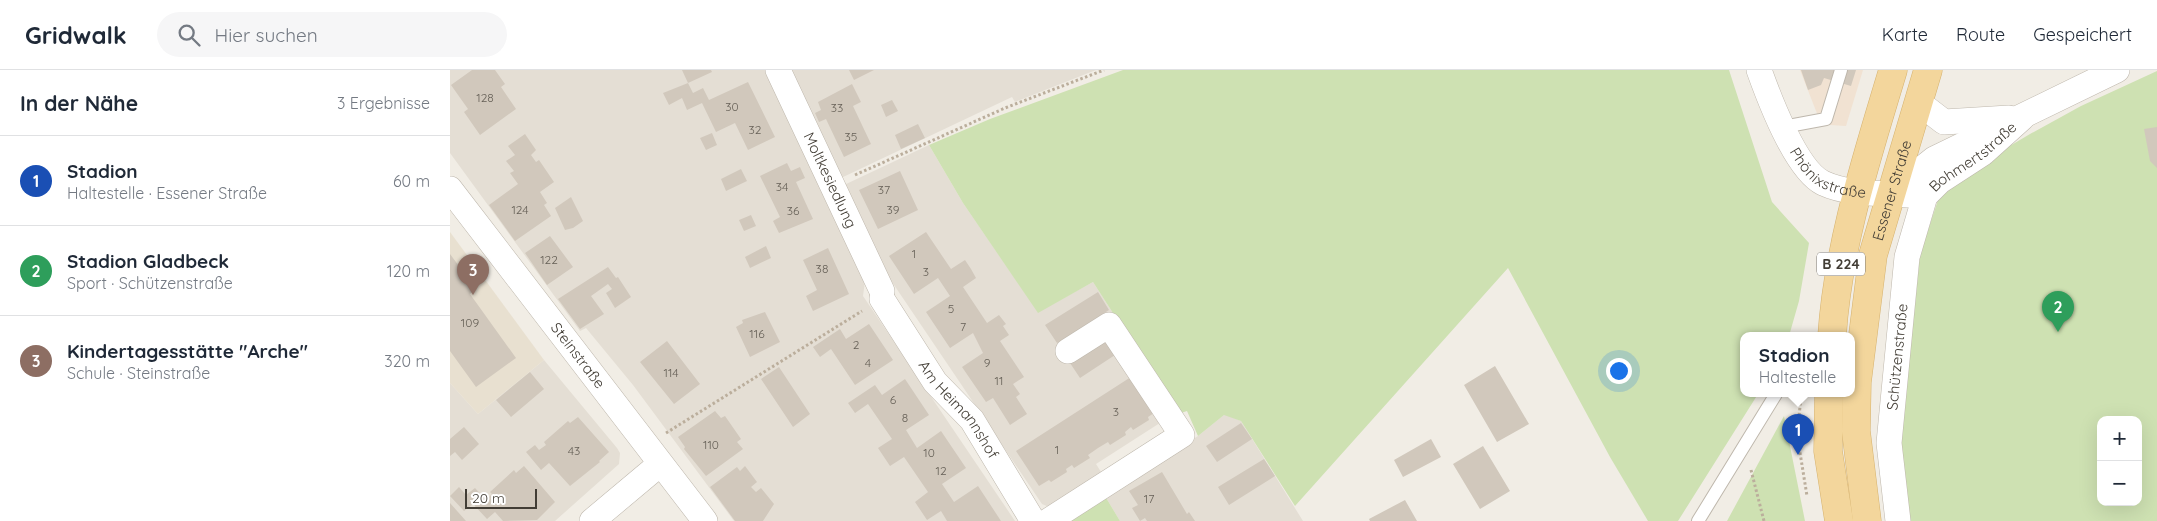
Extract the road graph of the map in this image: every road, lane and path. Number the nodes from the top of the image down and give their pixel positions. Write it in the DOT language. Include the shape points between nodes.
graph roads {
  1 [pos="778,70"];
  2 [pos="1104,70"];
  3 [pos="1760,70"];
  4 [pos="1841,70"];
  5 [pos="1893,70"];
  6 [pos="1928,70"];
  7 [pos="2117,70"];
  8 [pos="1918,102"];
  9 [pos="2022,118"];
  10 [pos="1783,127"];
  11 [pos="1934,159"];
  12 [pos="831,185"];
  13 [pos="450,189"];
  14 [pos="1857,192"];
  15 [pos="1890,194"];
  16 [pos="1925,196"];
  17 [pos="882,295"];
  18 [pos="1833,332"];
  19 [pos="1068,352"];
  20 [pos="1774,397"];
  21 [pos="1829,397"];
  22 [pos="658,438"];
  23 [pos="1745,445"];
  24 [pos="660,464"];
  25 [pos="592,521"];
  26 [pos="705,521"];
  27 [pos="1033,521"];
  28 [pos="1048,521"];
  29 [pos="1698,521"];
  30 [pos="1764,521"];
  31 [pos="1839,521"];
  32 [pos="1867,521"];
  33 [pos="1898,521"];
  1 -- 12 [label="street, Moltkesiedlung"];
  2 -- 12 [label="path" via="1005,108"];
  3 -- 10 [label="street, Phönixstraße"];
  4 -- 10 [label="lane, Phönixstraße" via="1826,119"];
  5 -- 14 [label="main road, Essener Straße / B 224"];
  6 -- 8 [label="main road, Essener Straße / B 224"];
  7 -- 9 [label="street, Bohmertstraße"];
  8 -- 9 [label="street, Bohmertstraße" via="1944,122"];
  8 -- 15 [label="main road, Essener Straße / B 224"];
  9 -- 11 [label="street, Bohmertstraße"];
  9 -- 16 [label="street, Bohmertstraße" via="1983,153 1940,181"];
  10 -- 14 [label="street, Phönixstraße" via="1804,167 1813,176 1823,183"];
  11 -- 15 [label="street, Phönixstraße"];
  12 -- 17 [label="street, Moltkesiedlung"];
  13 -- 24 [label="street, Steinstraße"];
  14 -- 15 [label="street, Phönixstraße"];
  14 -- 18 [label="main road, Essener Straße / B 224" via="1844,249"];
  15 -- 16 [label="street, Phönixstraße"];
  15 -- 32 [label="main road, Essener Straße / B 224" via="1873,255 1857,382 1856,431"];
  16 -- 33 [label="street, Schützenstraße" via="1907,257 1889,443"];
  17 -- 22 [label="path"];
  17 -- 27 [label="street, Am Heimannshof" via="936,382 972,420"];
  19 -- 28 [label="street" via="1109,325 1182,435"];
  20 -- 23 [label="lane"];
  21 -- 31 [label="main road" via="1828,451"];
  23 -- 29 [label="lane"];
  23 -- 30 [label="path"];
  24 -- 25 [label="street"];
  24 -- 26 [label="street, Steinstraße"];
}
